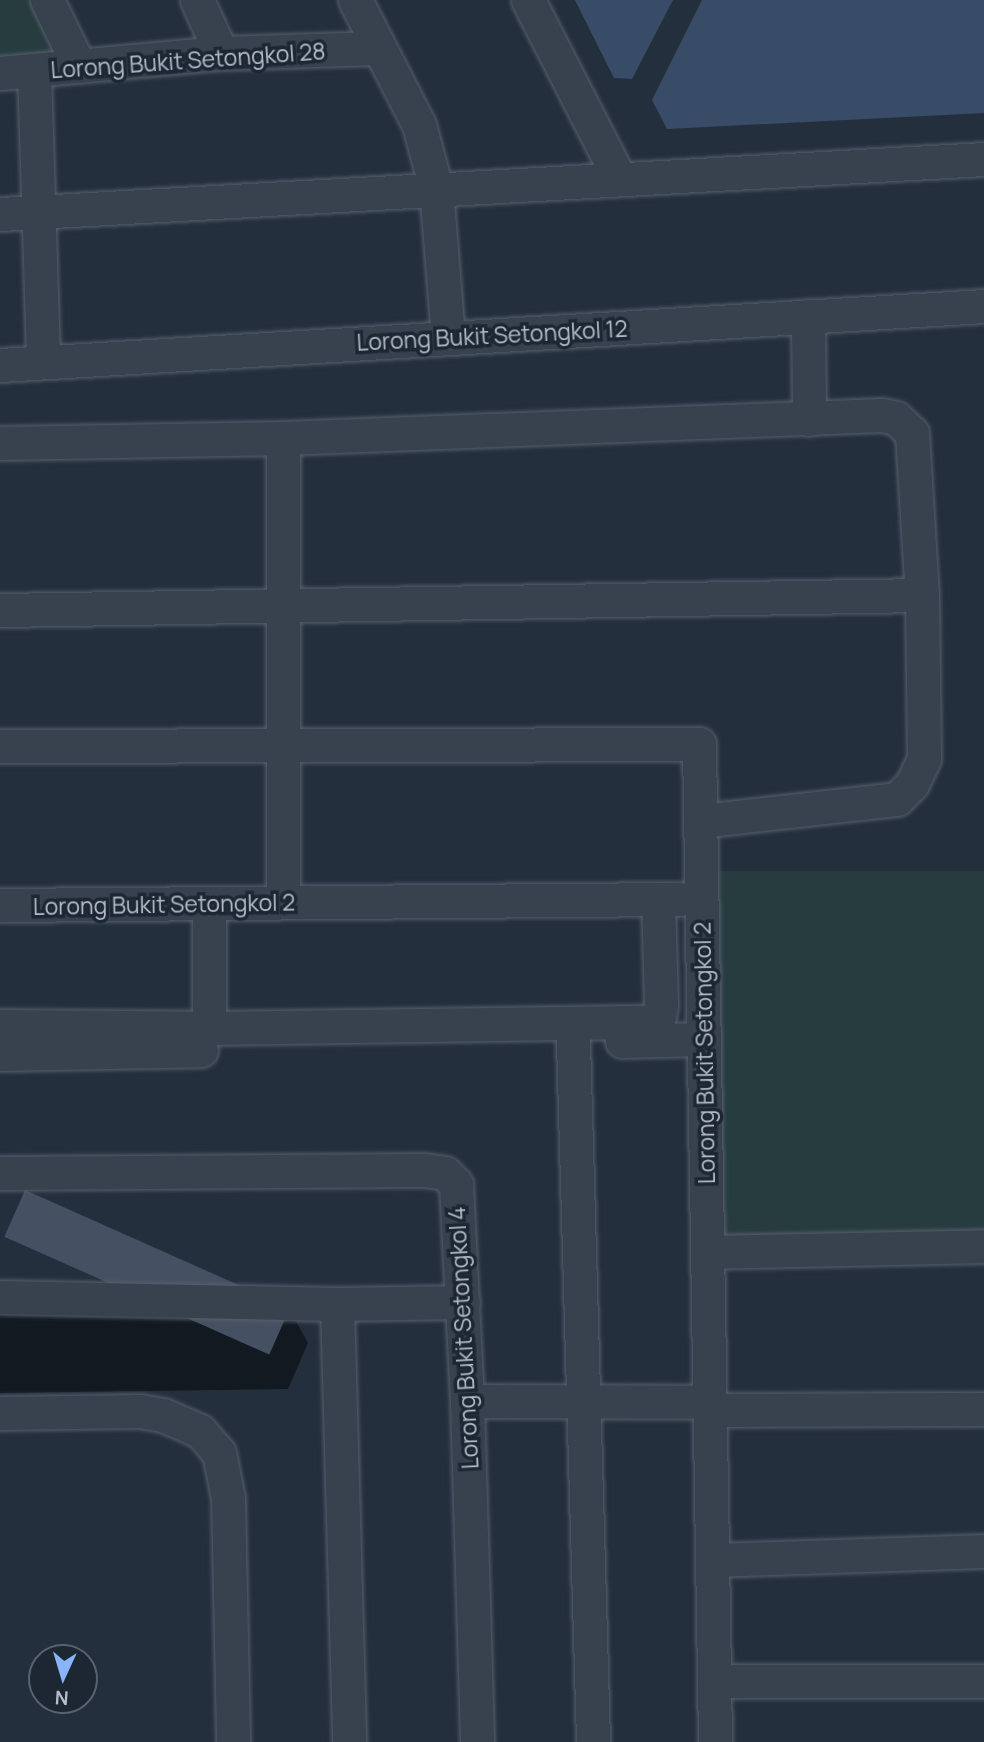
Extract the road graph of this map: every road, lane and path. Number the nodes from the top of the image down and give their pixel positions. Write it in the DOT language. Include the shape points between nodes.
graph roads {
  1 [pos="47,0"];
  2 [pos="197,0"];
  3 [pos="355,0"];
  4 [pos="528,0"];
  5 [pos="377,48"];
  6 [pos="221,54"];
  7 [pos="79,66"];
  8 [pos="34,71"];
  9 [pos="0,73"];
  10 [pos="984,159"];
  11 [pos="619,178"];
  12 [pos="436,188"];
  13 [pos="40,213"];
  14 [pos="0,214"];
  15 [pos="984,306"];
  16 [pos="808,316"];
  17 [pos="448,338"];
  18 [pos="43,362"];
  19 [pos="0,365"];
  20 [pos="809,419"];
  21 [pos="283,438"];
  22 [pos="0,443"];
  23 [pos="922,596"];
  24 [pos="283,606"];
  25 [pos="0,610"];
  26 [pos="283,744"];
  27 [pos="0,746"];
  28 [pos="700,821"];
  29 [pos="702,898"];
  30 [pos="658,899"];
  31 [pos="283,902"];
  32 [pos="209,903"];
  33 [pos="0,905"];
  34 [pos="0,1026"];
  35 [pos="209,1028"];
  36 [pos="704,1039"];
  37 [pos="573,1042"];
  38 [pos="0,1054"];
  39 [pos="0,1172"];
  40 [pos="984,1246"];
  41 [pos="708,1252"];
  42 [pos="0,1297"];
  43 [pos="463,1302"];
  44 [pos="337,1304"];
  45 [pos="467,1401"];
  46 [pos="585,1404"];
  47 [pos="710,1406"];
  48 [pos="984,1409"];
  49 [pos="0,1413"];
  50 [pos="984,1551"];
  51 [pos="713,1560"];
  52 [pos="714,1681"];
  53 [pos="984,1681"];
  54 [pos="233,1742"];
  55 [pos="349,1742"];
  56 [pos="477,1742"];
  57 [pos="593,1742"];
  58 [pos="715,1742"];
  1 -- 7 [label="street"];
  2 -- 6 [label="street"];
  3 -- 5 [label="street"];
  4 -- 11 [label="street"];
  5 -- 6 [label="street, Lorong Bukit Setongkol 28"];
  5 -- 12 [label="street" via="419,125"];
  6 -- 7 [label="street, Lorong Bukit Setongkol 28"];
  7 -- 8 [label="street, Lorong Bukit Setongkol 28"];
  8 -- 9 [label="street, Lorong Bukit Setongkol 28"];
  8 -- 13 [label="street"];
  10 -- 11 [label="street"];
  11 -- 12 [label="street"];
  12 -- 13 [label="street"];
  12 -- 17 [label="street"];
  13 -- 14 [label="street"];
  13 -- 18 [label="street"];
  15 -- 16 [label="street, Lorong Bukit Setongkol 12"];
  16 -- 17 [label="street, Lorong Bukit Setongkol 12"];
  16 -- 20 [label="street"];
  17 -- 18 [label="street, Lorong Bukit Setongkol 12"];
  18 -- 19 [label="street, Lorong Bukit Setongkol 12"];
  20 -- 21 [label="street"];
  20 -- 23 [label="street" via="882,415 896,418 912,433"];
  21 -- 22 [label="street"];
  21 -- 24 [label="street"];
  23 -- 24 [label="street"];
  23 -- 28 [label="street" via="924,759 897,799"];
  24 -- 25 [label="street"];
  24 -- 26 [label="street"];
  26 -- 27 [label="street"];
  26 -- 28 [label="street" via="699,744"];
  26 -- 31 [label="street"];
  28 -- 29 [label="street"];
  29 -- 30 [label="street, Lorong Bukit Setongkol 2"];
  29 -- 36 [label="street, Lorong Bukit Setongkol 2"];
  30 -- 31 [label="street, Lorong Bukit Setongkol 2"];
  30 -- 35 [label="street" via="661,1005 659,1017 651,1022"];
  31 -- 32 [label="street, Lorong Bukit Setongkol 2"];
  32 -- 33 [label="street, Lorong Bukit Setongkol 2"];
  32 -- 35 [label="street"];
  34 -- 35 [label="street"];
  36 -- 37 [label="street"];
  36 -- 41 [label="street, Lorong Bukit Setongkol 2"];
  37 -- 38 [label="street"];
  37 -- 46 [label="street"];
  39 -- 43 [label="street, Lorong Bukit Setongkol 4" via="445,1173 456,1184"];
  40 -- 41 [label="street"];
  41 -- 47 [label="street, Lorong Bukit Setongkol 2"];
  42 -- 44 [label="street"];
  43 -- 44 [label="street"];
  43 -- 45 [label="street, Lorong Bukit Setongkol 4"];
  44 -- 55 [label="street"];
  45 -- 46 [label="street"];
  45 -- 56 [label="street, Lorong Bukit Setongkol 4"];
  46 -- 47 [label="street"];
  46 -- 57 [label="street"];
  47 -- 48 [label="street"];
  47 -- 51 [label="street, Lorong Bukit Setongkol 2"];
  49 -- 54 [label="street" via="140,1411 163,1415 200,1430 219,1453 229,1498"];
  50 -- 51 [label="street"];
  51 -- 52 [label="street, Lorong Bukit Setongkol 2"];
  52 -- 53 [label="street"];
  52 -- 58 [label="street, Lorong Bukit Setongkol 2"];
}
